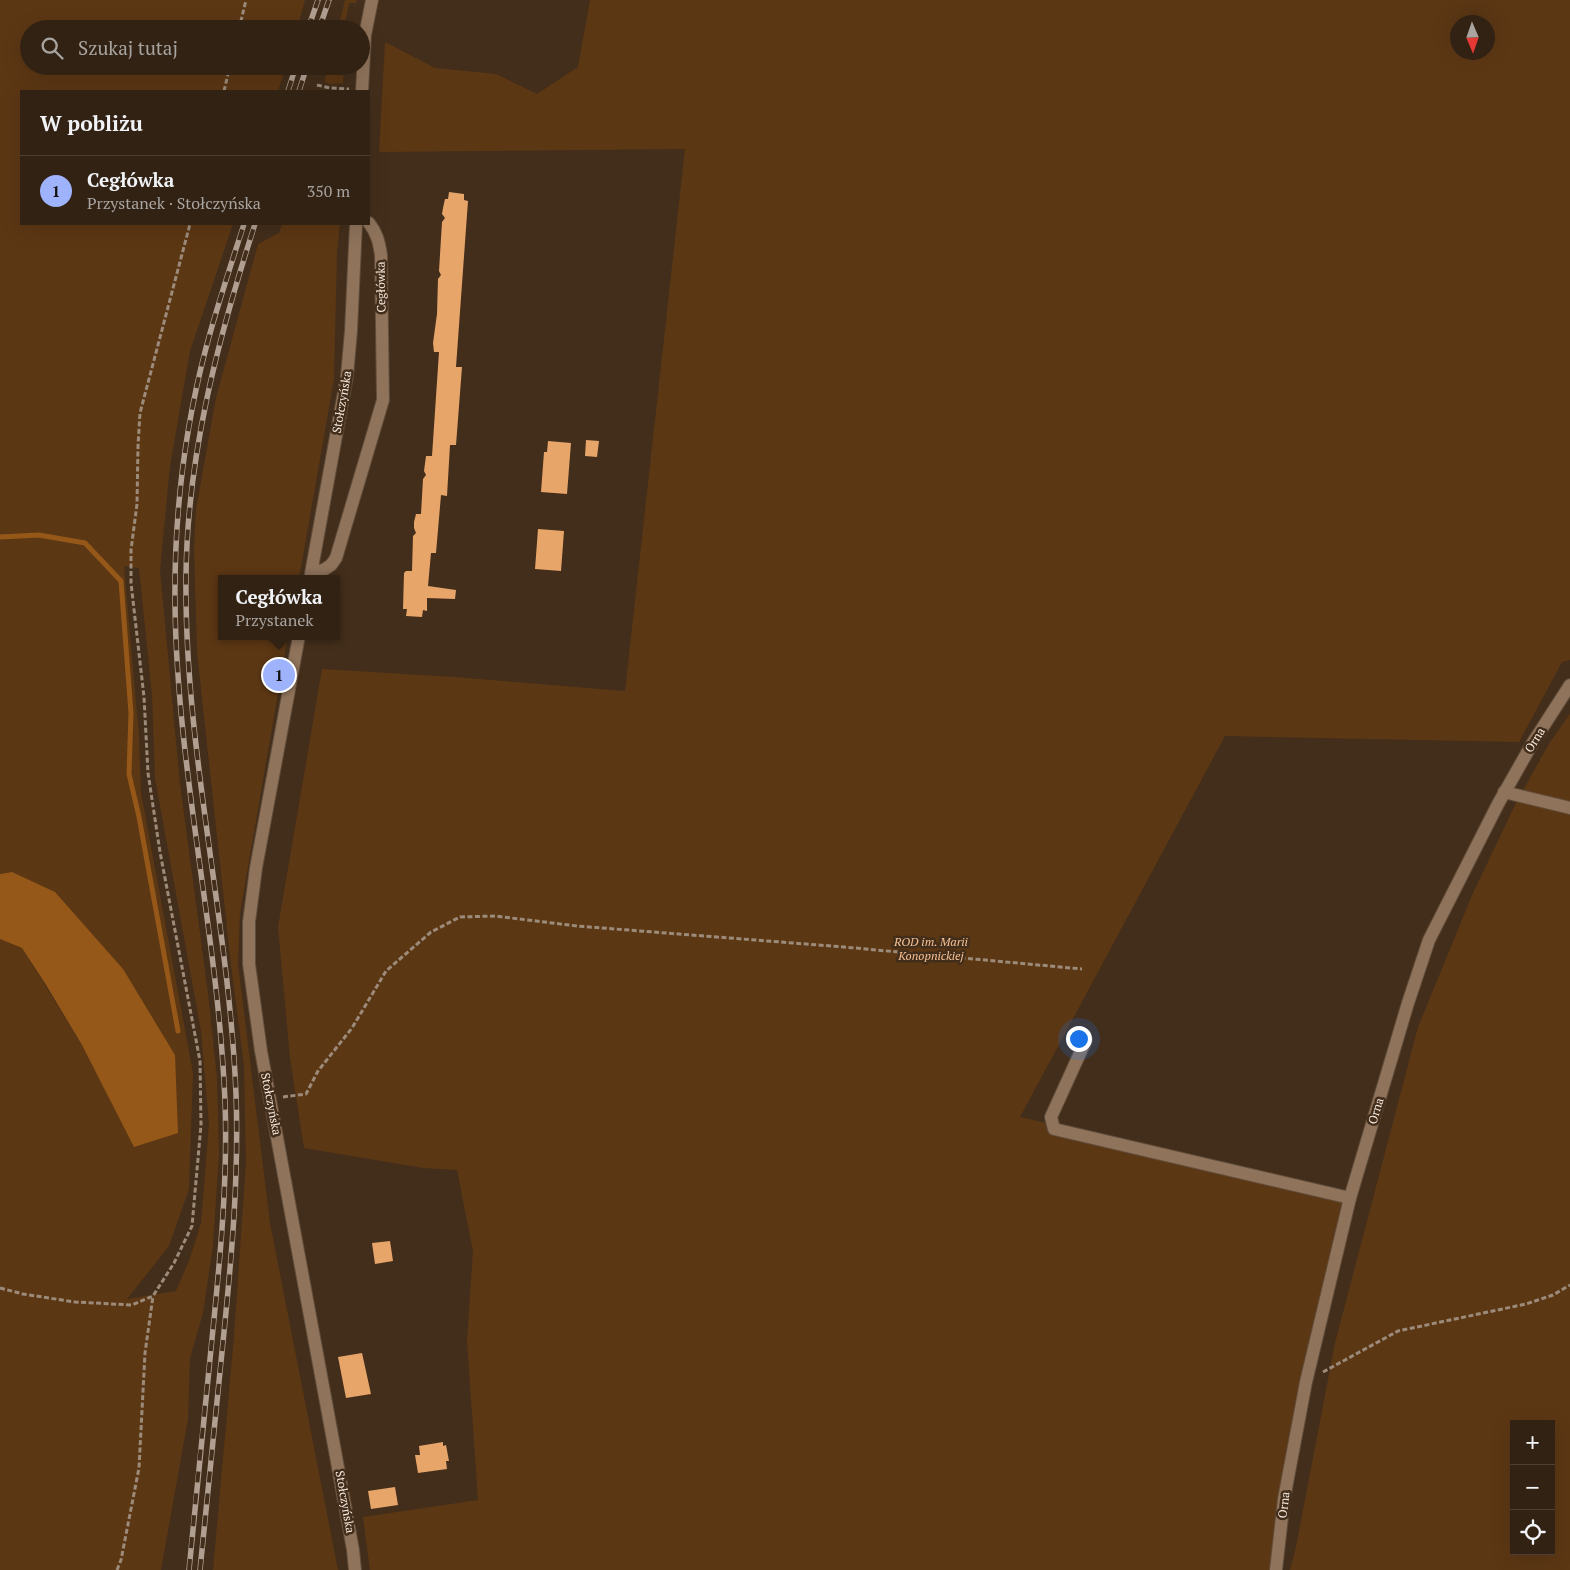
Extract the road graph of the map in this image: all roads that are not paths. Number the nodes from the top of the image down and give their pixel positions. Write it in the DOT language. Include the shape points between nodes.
graph roads {
  1 [pos="372,0"];
  2 [pos="369,20"];
  3 [pos="363,75"];
  4 [pos="362,90"];
  5 [pos="370,223"];
  6 [pos="356,225"];
  7 [pos="311,574"];
  8 [pos="298,640"];
  9 [pos="1570,685"];
  10 [pos="1504,792"];
  11 [pos="1570,808"];
  12 [pos="1086,1040"];
  13 [pos="1350,1198"];
  14 [pos="355,1570"];
  15 [pos="1276,1570"];
  1 -- 2 [label="street"];
  3 -- 4 [label="street"];
  5 -- 7 [label="street, Cegłówka" via="379,239 381,255 382,400 336,558 322,571"];
  6 -- 7 [label="street, Stołczyńska" via="347,376"];
  8 -- 14 [label="street, Stołczyńska" via="256,868 249,922 249,964 260,1051"];
  9 -- 10 [label="street, Orna"];
  10 -- 11 [label="street"];
  10 -- 13 [label="street, Orna" via="1429,940"];
  12 -- 13 [label="street" via="1051,1117 1054,1129"];
  13 -- 15 [label="street, Orna" via="1306,1382 1284,1499"];
}
